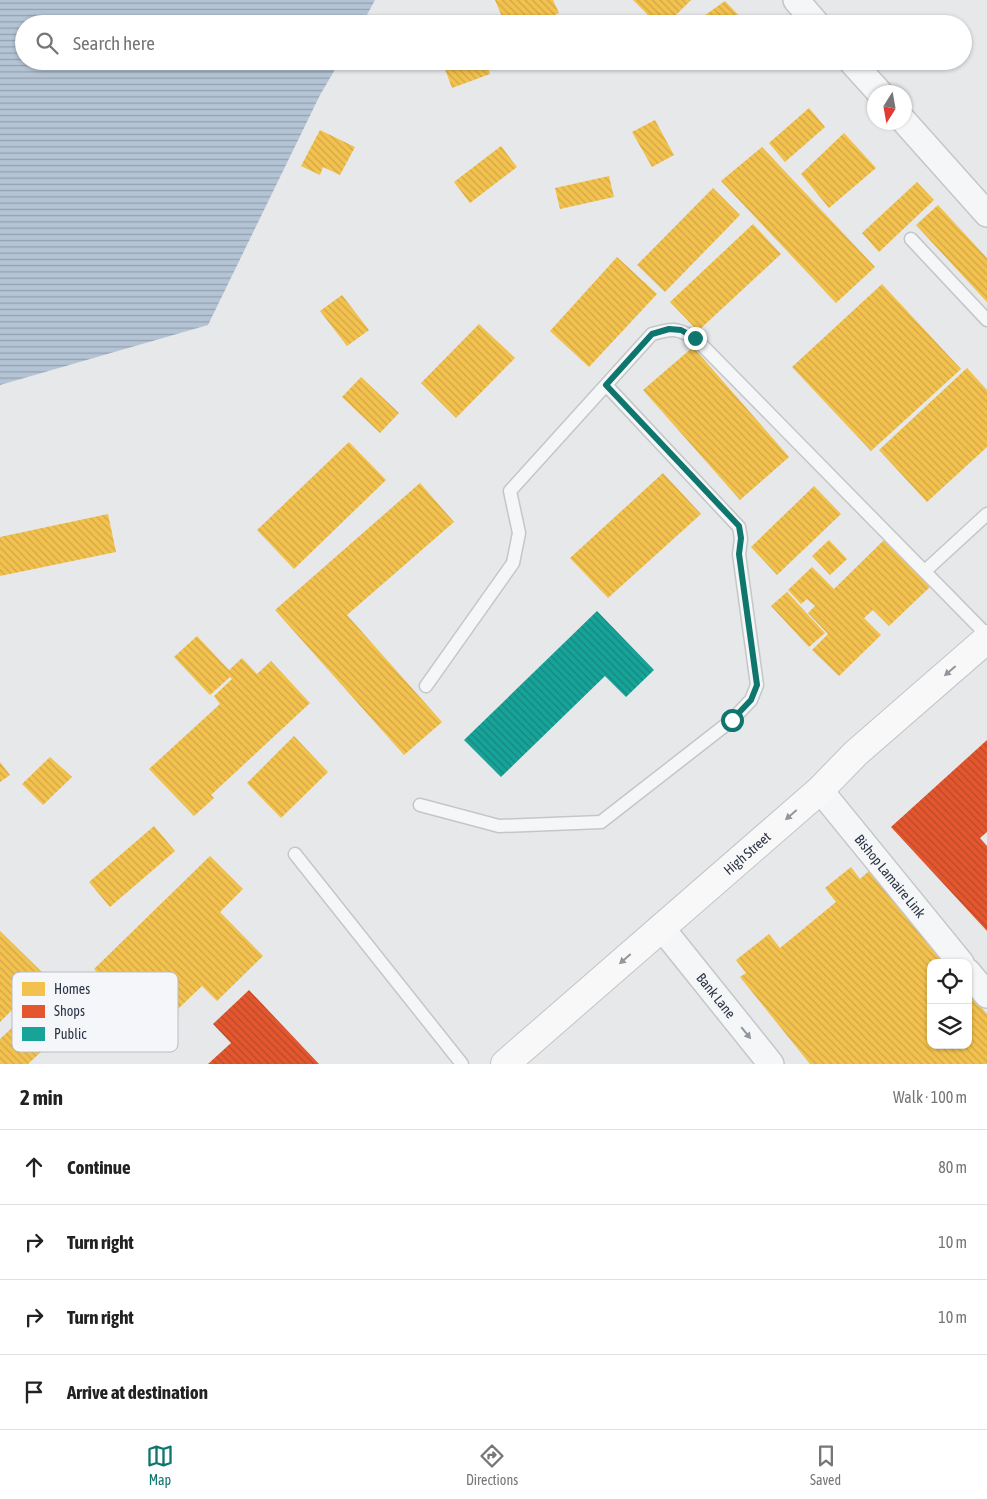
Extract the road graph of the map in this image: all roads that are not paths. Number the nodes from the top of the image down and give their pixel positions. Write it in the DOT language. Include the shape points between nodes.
graph roads {
  1 [pos="796,0"];
  2 [pos="809,15"];
  3 [pos="859,70"];
  4 [pos="873,85"];
  5 [pos="912,130"];
  6 [pos="987,214"];
  7 [pos="911,239"];
  8 [pos="987,320"];
  9 [pos="606,385"];
  10 [pos="987,514"];
  11 [pos="925,572"];
  12 [pos="987,635"];
  13 [pos="987,639"];
  14 [pos="426,686"];
  15 [pos="820,790"];
  16 [pos="420,805"];
  17 [pos="295,854"];
  18 [pos="661,927"];
  19 [pos="958,959"];
  20 [pos="972,977"];
  21 [pos="987,995"];
  22 [pos="462,1064"];
  23 [pos="505,1064"];
  24 [pos="771,1064"];
  1 -- 2 [label="street"];
  3 -- 4 [label="street"];
  5 -- 6 [label="street"];
  7 -- 8 [label="lane"];
  9 -- 11 [label="lane" via="652,334 669,329 681,330 695,338"];
  9 -- 14 [label="lane" via="510,491 519,533 513,563"];
  9 -- 16 [label="lane" via="739,526 739,554 757,685 751,700 732,720 601,822 499,826"];
  10 -- 11 [label="lane"];
  11 -- 12 [label="lane"];
  13 -- 15 [label="main road, High Street, one-way" via="856,753"];
  15 -- 18 [label="main road, High Street, one-way"];
  15 -- 19 [label="street, Bishop Lamaire Link"];
  17 -- 22 [label="lane"];
  18 -- 23 [label="main road, High Street, one-way"];
  18 -- 24 [label="street, Bank Lane, one-way"];
  20 -- 21 [label="street"];
}
